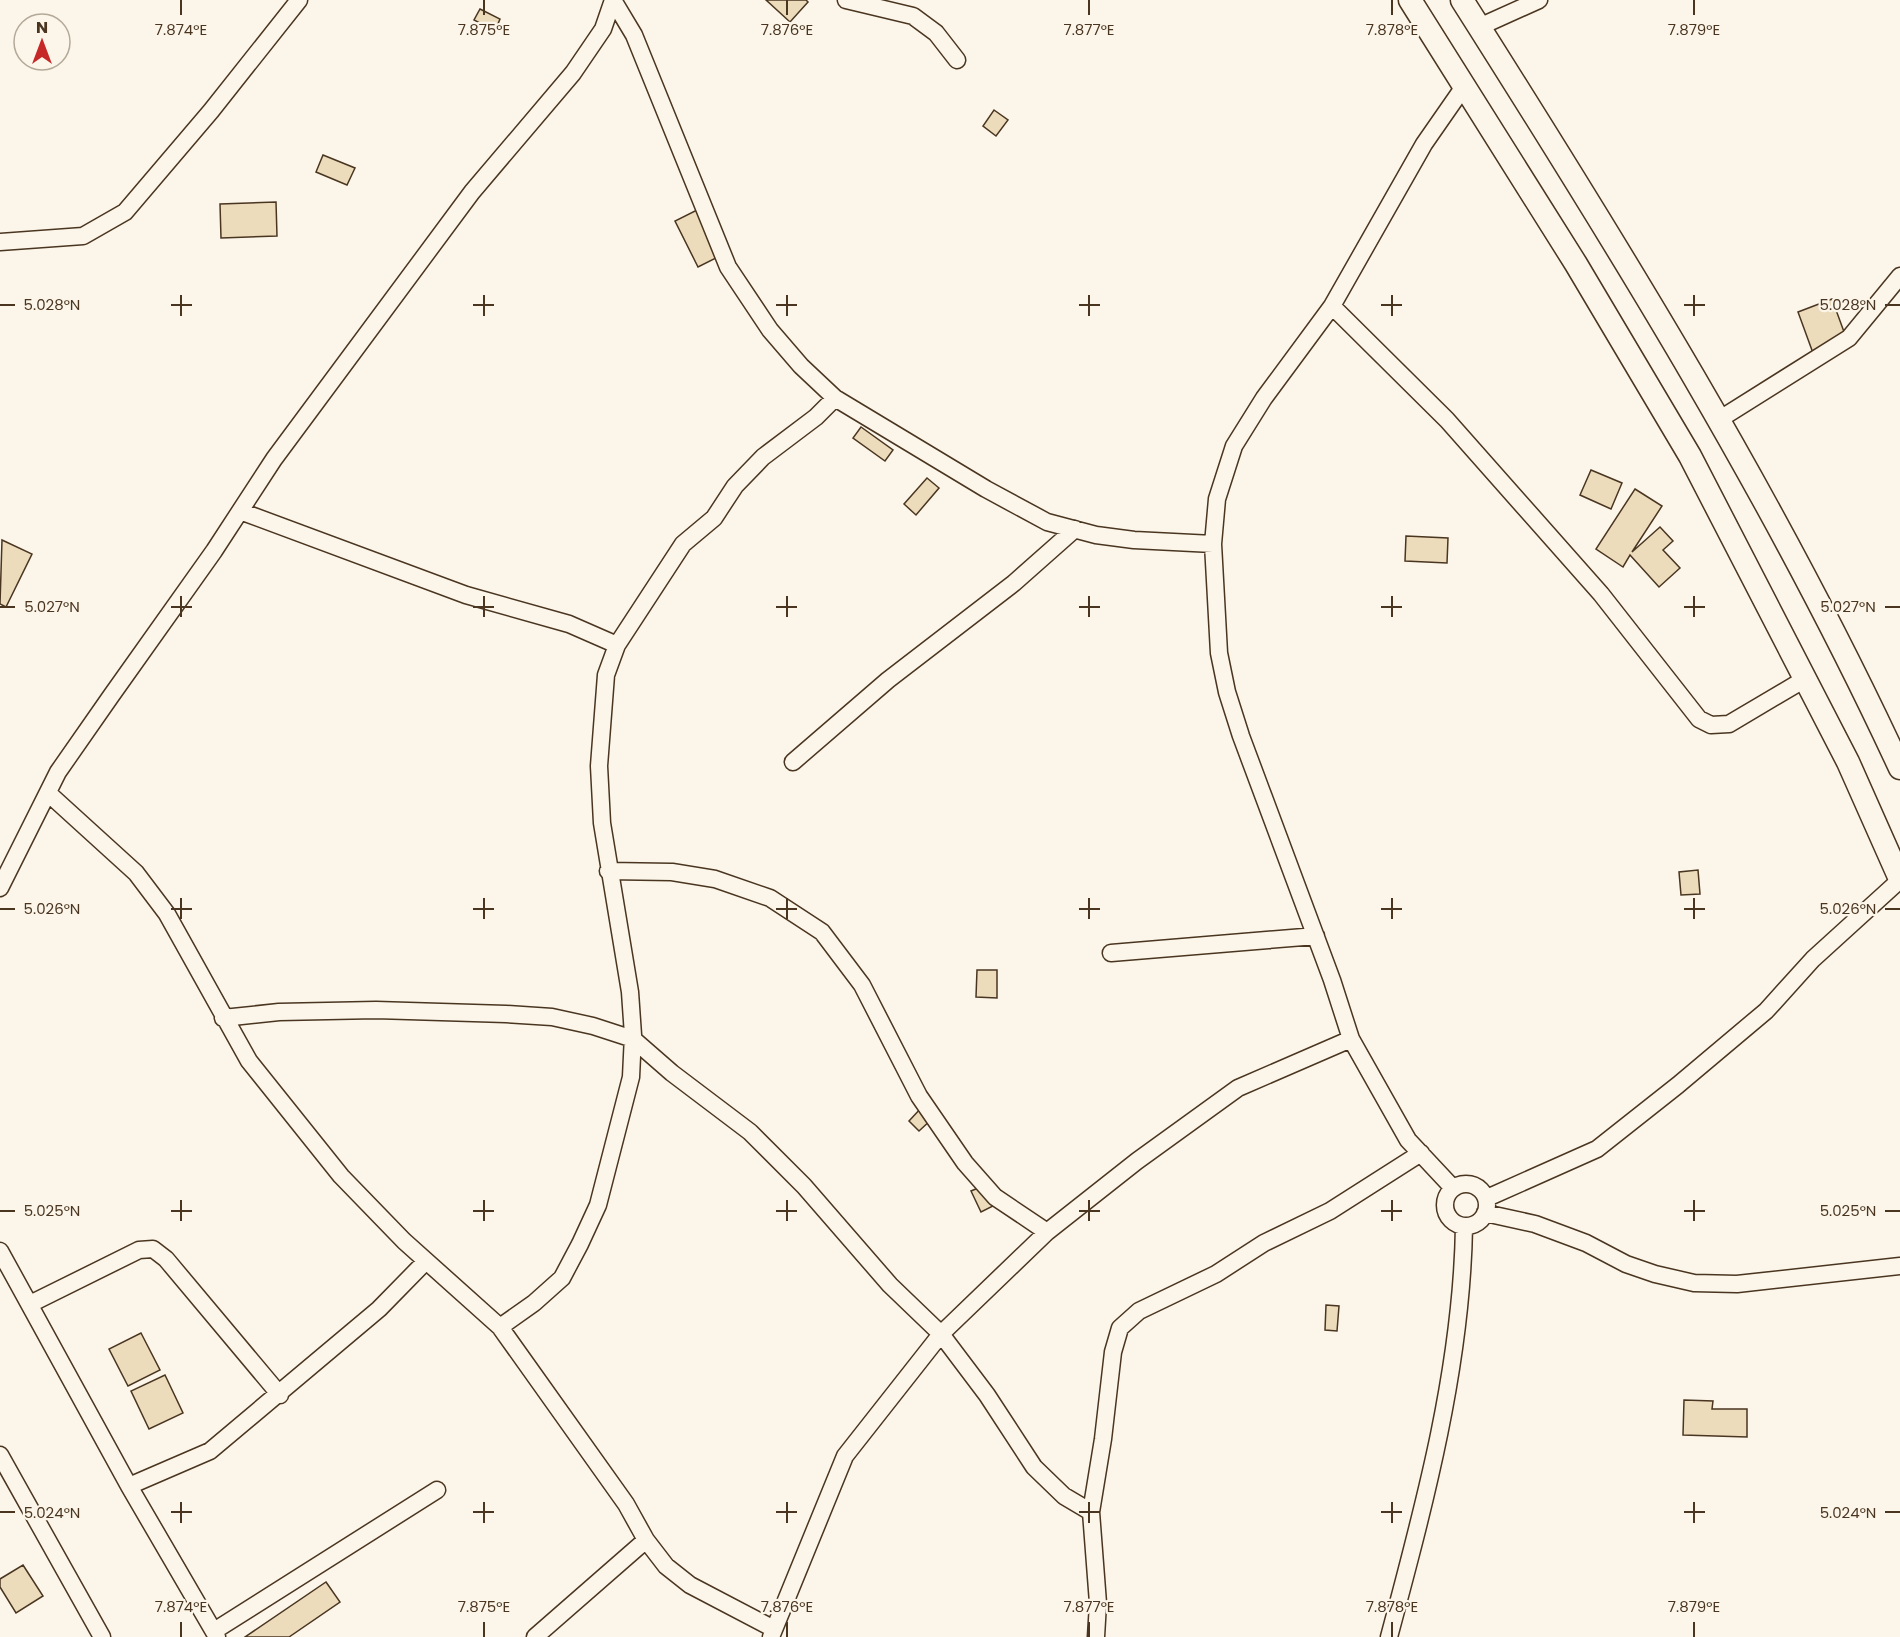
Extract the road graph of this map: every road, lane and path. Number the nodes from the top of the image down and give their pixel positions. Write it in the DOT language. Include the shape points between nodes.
graph roads {
  1 [pos="299,0"];
  2 [pos="613,0"];
  3 [pos="846,0"];
  4 [pos="1410,0"];
  5 [pos="1462,0"];
  6 [pos="1539,0"];
  7 [pos="1479,27"];
  8 [pos="957,60"];
  9 [pos="1465,85"];
  10 [pos="0,242"];
  11 [pos="1900,276"];
  12 [pos="1332,306"];
  13 [pos="835,398"];
  14 [pos="1720,419"];
  15 [pos="240,511"];
  16 [pos="1075,529"];
  17 [pos="1213,544"];
  18 [pos="617,645"];
  19 [pos="1805,678"];
  20 [pos="793,762"];
  21 [pos="1900,768"];
  22 [pos="48,793"];
  23 [pos="608,871"];
  24 [pos="1900,879"];
  25 [pos="0,888"];
  26 [pos="1316,936"];
  27 [pos="1111,952"];
  28 [pos="223,1018"];
  29 [pos="633,1039"];
  30 [pos="1351,1040"];
  31 [pos="1421,1153"];
  32 [pos="1452,1187"];
  33 [pos="1486,1206"];
  34 [pos="1464,1226"];
  35 [pos="1047,1232"];
  36 [pos="0,1251"];
  37 [pos="426,1261"];
  38 [pos="1900,1266"];
  39 [pos="30,1304"];
  40 [pos="500,1327"];
  41 [pos="941,1334"];
  42 [pos="280,1395"];
  43 [pos="0,1455"];
  44 [pos="129,1486"];
  45 [pos="437,1490"];
  46 [pos="1091,1512"];
  47 [pos="646,1540"];
  48 [pos="773,1633"];
  49 [pos="215,1634"];
  50 [pos="102,1637"];
  51 [pos="535,1637"];
  52 [pos="1096,1637"];
  53 [pos="1389,1637"];
  1 -- 10 [label="street" via="125,212 83,236"];
  2 -- 13 [label="street" via="634,34 728,267 770,330"];
  2 -- 15 [label="street" via="603,29 573,73 472,192 274,459"];
  3 -- 8 [label="street" via="913,16 936,33"];
  4 -- 9 [label="main road"];
  5 -- 7 [label="main road"];
  6 -- 7 [label="street"];
  7 -- 14 [label="main road" via="1600,217"];
  9 -- 12 [label="street" via="1424,144"];
  9 -- 19 [label="main road" via="1690,456"];
  11 -- 14 [label="street" via="1848,338"];
  12 -- 17 [label="street" via="1234,446 1217,499"];
  12 -- 19 [label="street" via="1447,420 1601,594 1699,719 1711,725 1729,724"];
  13 -- 16 [label="street" via="1017,507 1047,522"];
  13 -- 18 [label="street" via="763,457 735,486 714,518 683,544"];
  14 -- 21 [label="main road" via="1847,654"];
  15 -- 18 [label="street" via="466,595 569,624"];
  15 -- 22 [label="street"];
  16 -- 17 [label="street" via="1134,540"];
  16 -- 20 [label="street"];
  17 -- 26 [label="street" via="1219,652 1227,692"];
  18 -- 23 [label="street" via="606,675 599,766"];
  19 -- 24 [label="main road"];
  22 -- 25 [label="street"];
  22 -- 28 [label="street" via="136,873 166,914"];
  23 -- 29 [label="street" via="624,950"];
  23 -- 35 [label="street" via="672,872 716,879 770,898 822,932 862,984 919,1096 965,1164 995,1197"];
  24 -- 33 [label="street" via="1813,959 1766,1011 1597,1149"];
  26 -- 27 [label="street"];
  26 -- 30 [label="street"];
  28 -- 29 [label="street" via="279,1012 506,1014 552,1017"];
  28 -- 37 [label="street" via="249,1062 341,1176"];
  29 -- 40 [label="street" via="631,1077 611,1162 598,1205 580,1244 562,1278"];
  29 -- 41 [label="street" via="750,1132 804,1186 890,1285"];
  30 -- 31 [label="street" via="1408,1140"];
  30 -- 35 [label="street" via="1238,1088"];
  31 -- 32 [label="street"];
  31 -- 46 [label="street" via="1216,1274 1139,1311 1120,1328 1113,1352"];
  32 -- 33 [label="street" via="1472,1184 1481,1190"];
  32 -- 34 [label="street" via="1444,1205 1447,1215"];
  33 -- 34 [label="street" via="1473,1225"];
  33 -- 38 [label="street" via="1586,1243 1636,1267 1694,1283 1737,1284"];
  34 -- 53 [label="street" via="1463,1282 1430,1487"];
  35 -- 41 [label="street"];
  36 -- 39 [label="street"];
  37 -- 40 [label="street"];
  37 -- 42 [label="street" via="379,1309"];
  39 -- 42 [label="street" via="139,1250 153,1250 166,1258"];
  39 -- 44 [label="street"];
  40 -- 47 [label="street" via="626,1504"];
  41 -- 46 [label="street" via="1034,1467 1064,1496"];
  41 -- 48 [label="street" via="845,1456"];
  42 -- 44 [label="street" via="210,1451"];
  43 -- 50 [label="street"];
  44 -- 49 [label="street"];
  45 -- 49 [label="street"];
  46 -- 52 [label="street" via="1098,1603"];
  47 -- 48 [label="street" via="666,1566 690,1585"];
  47 -- 51 [label="street"];
}
